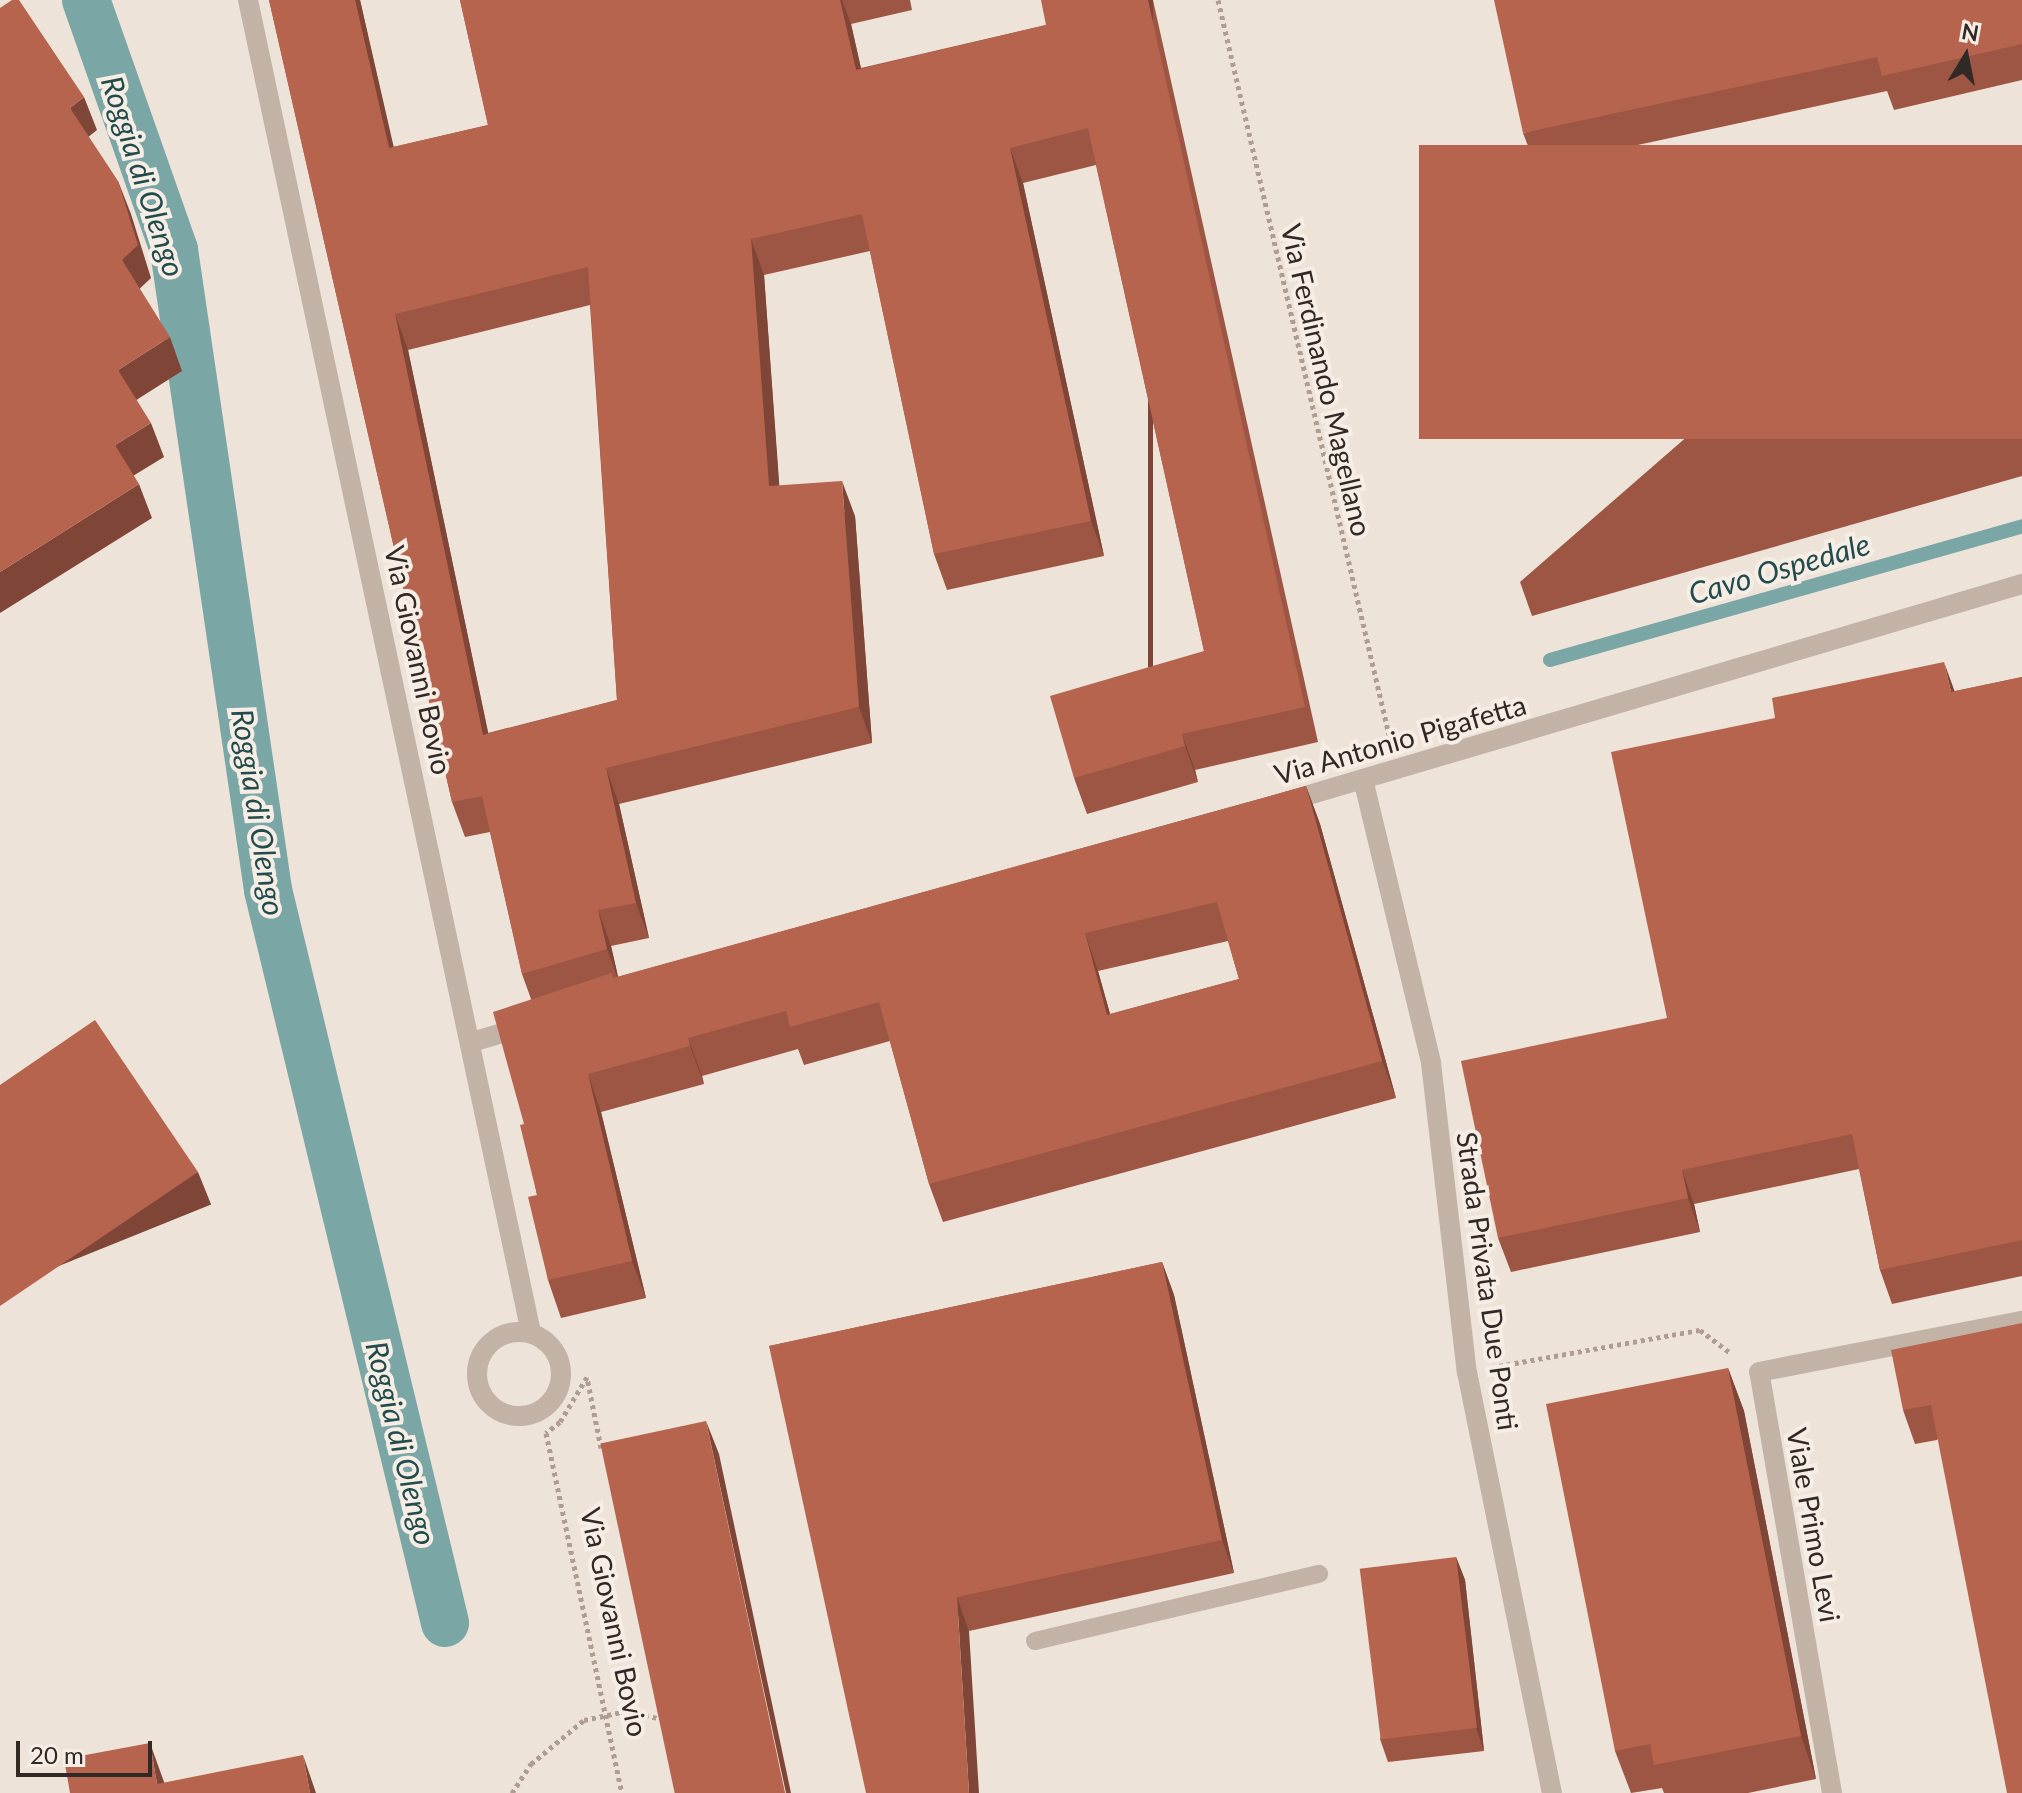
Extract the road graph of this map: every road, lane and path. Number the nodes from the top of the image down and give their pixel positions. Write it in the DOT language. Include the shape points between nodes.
graph roads {
  1 [pos="248,0"];
  2 [pos="1218,0"];
  3 [pos="2022,584"];
  4 [pos="1397,769"];
  5 [pos="1363,779"];
  6 [pos="1257,810"];
  7 [pos="548,1019"];
  8 [pos="472,1042"];
  9 [pos="2022,1321"];
  10 [pos="531,1333"];
  11 [pos="1467,1372"];
  12 [pos="1759,1372"];
  13 [pos="603,1454"];
  14 [pos="1319,1574"];
  15 [pos="1035,1641"];
  16 [pos="654,1702"];
  17 [pos="606,1714"];
  18 [pos="657,1718"];
  19 [pos="660,1733"];
  20 [pos="512,1793"];
  21 [pos="622,1793"];
  22 [pos="1552,1793"];
  23 [pos="1832,1793"];
  1 -- 8 [label="street, Via Giovanni Bovio"];
  2 -- 4 [label="path, Via Ferdinando Magellano"];
  3 -- 4 [label="street, Via Antonio Pigafetta"];
  4 -- 5 [label="street, Via Antonio Pigafetta"];
  5 -- 6 [label="street, Via Antonio Pigafetta"];
  5 -- 11 [label="street, Strada Privata Due Ponti" via="1431,1063"];
  7 -- 8 [label="street"];
  8 -- 10 [label="street, Via Giovanni Bovio"];
  9 -- 12 [label="street"];
  10 -- 10 [label="street" via="497,1337 479,1358 479,1387 497,1410 510,1415 539,1411 558,1392 556,1353"];
  11 -- 12 [label="path" via="1700,1330"];
  11 -- 22 [label="street, Strada Privata Due Ponti"];
  12 -- 23 [label="street, Viale Primo Levi"];
  13 -- 17 [label="path, Via Giovanni Bovio" via="587,1377 560,1422 546,1433"];
  14 -- 15 [label="lane"];
  16 -- 18 [label="path"];
  17 -- 18 [label="path"];
  17 -- 20 [label="path" via="560,1736"];
  17 -- 21 [label="path, Via Giovanni Bovio"];
  18 -- 19 [label="path"];
}
